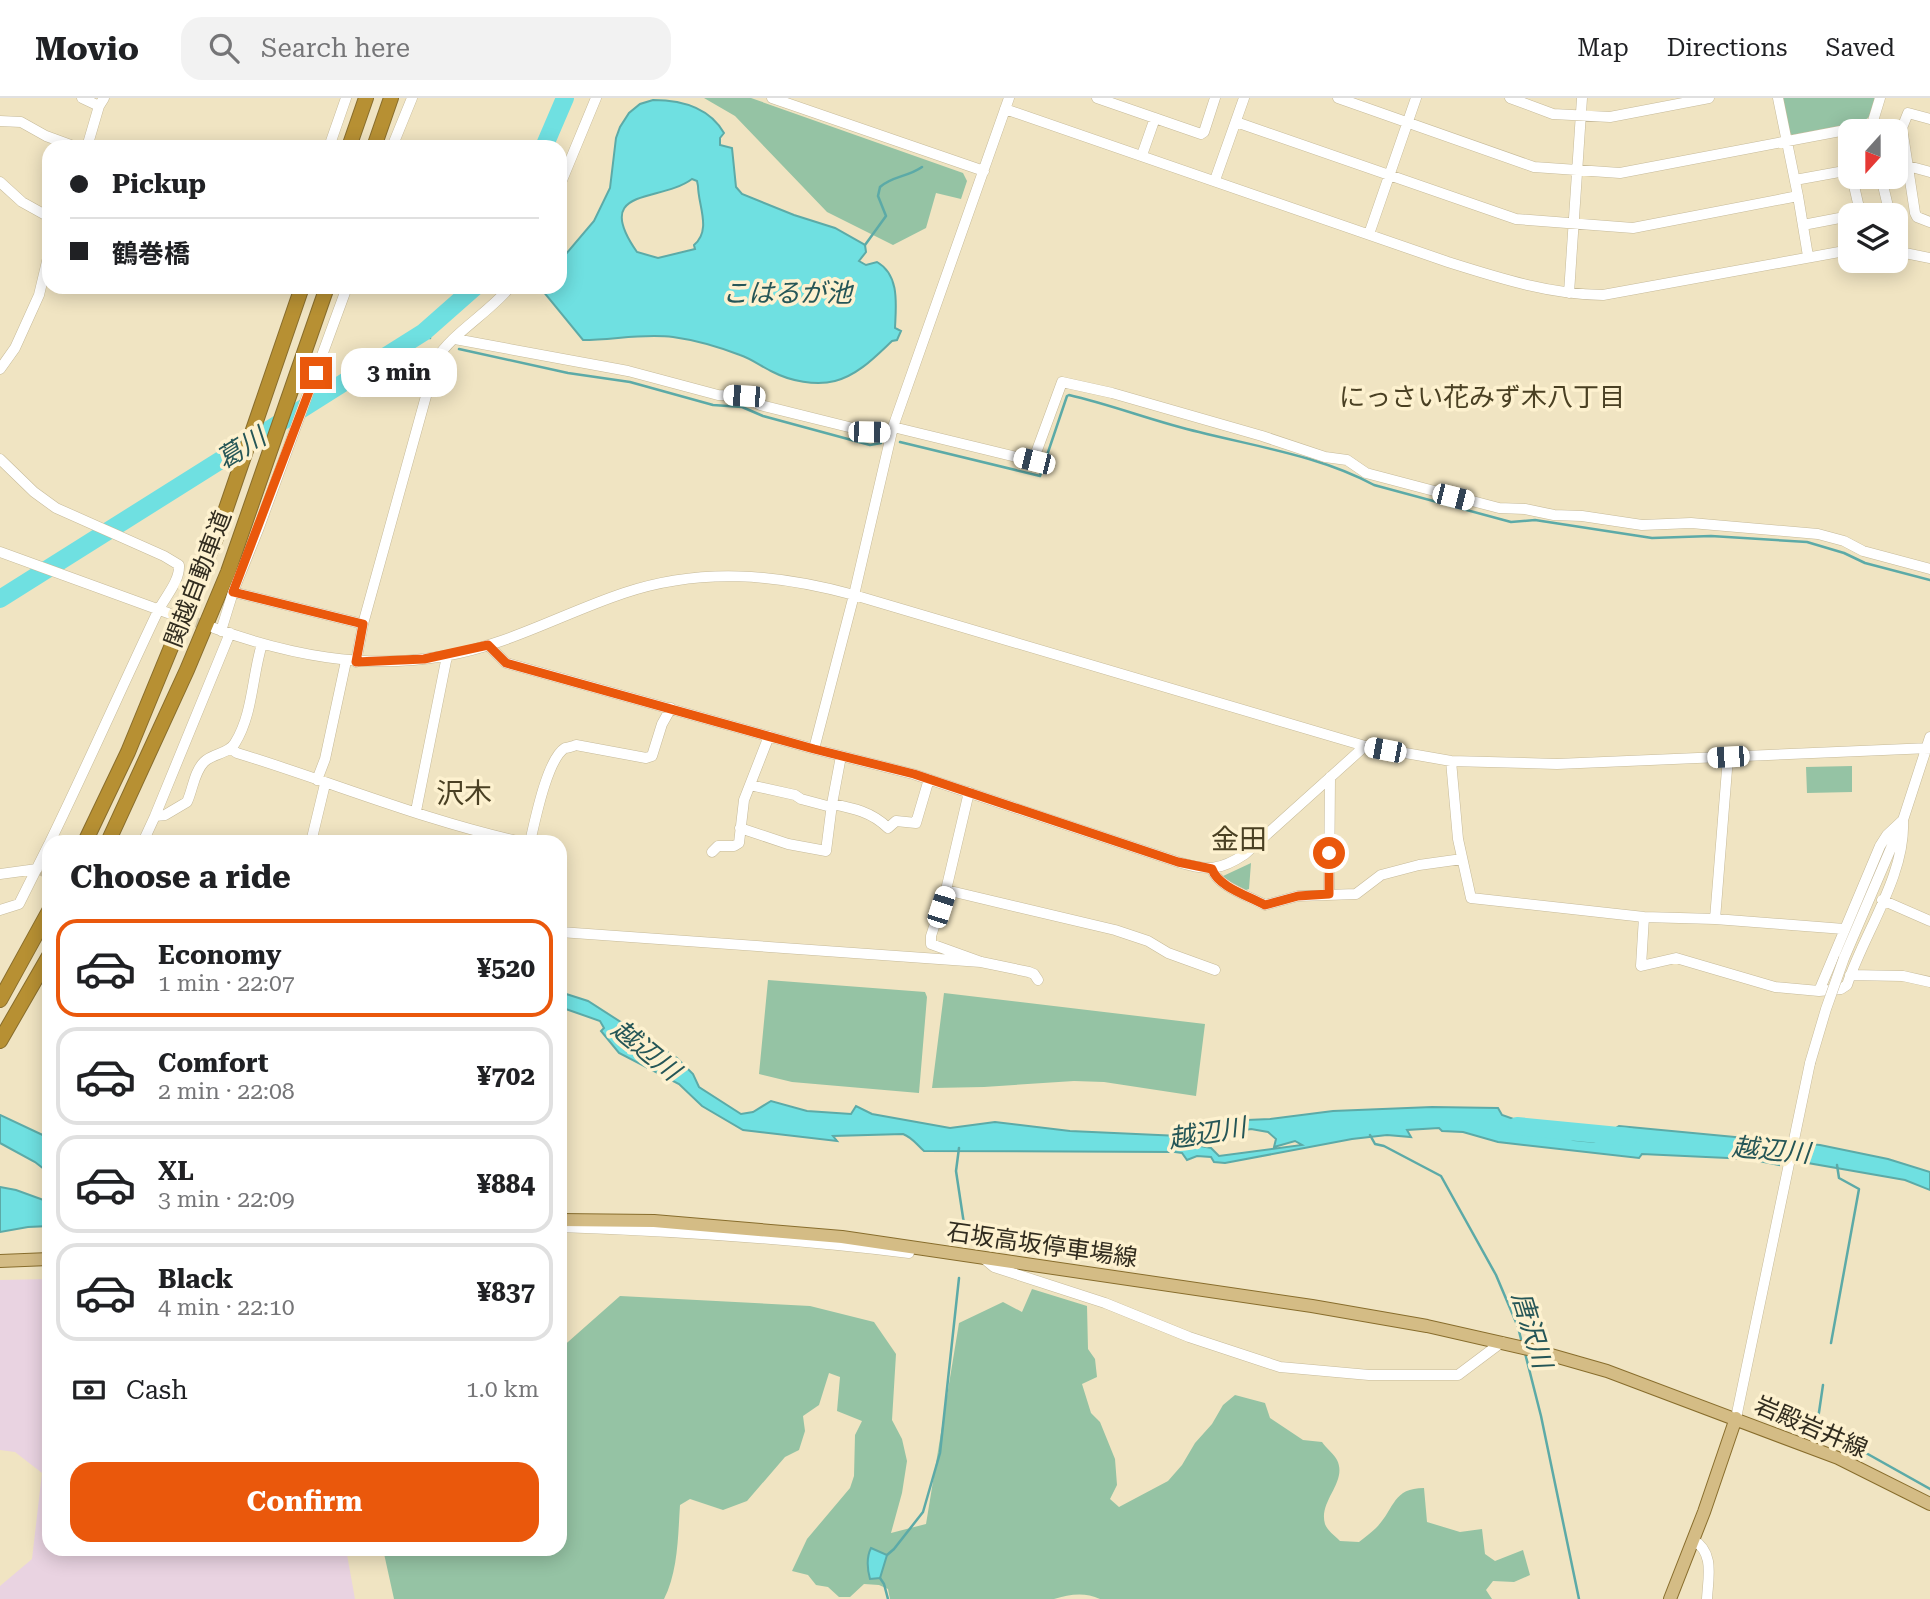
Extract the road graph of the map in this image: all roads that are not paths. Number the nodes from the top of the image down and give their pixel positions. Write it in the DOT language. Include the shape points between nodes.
graph roads {
  1 [pos="82,98"];
  2 [pos="346,98"];
  3 [pos="366,98"];
  4 [pos="391,98"];
  5 [pos="412,98"];
  6 [pos="596,98"];
  7 [pos="772,98"];
  8 [pos="1097,98"];
  9 [pos="1215,98"];
  10 [pos="1244,98"];
  11 [pos="1338,98"];
  12 [pos="1416,98"];
  13 [pos="1510,98"];
  14 [pos="1582,98"];
  15 [pos="1709,98"];
  16 [pos="1778,98"];
  17 [pos="1880,98"];
  18 [pos="101,102"];
  19 [pos="1007,103"];
  20 [pos="1581,116"];
  21 [pos="1155,118"];
  22 [pos="1875,119"];
  23 [pos="1905,119"];
  24 [pos="1930,119"];
  25 [pos="0,121"];
  26 [pos="1236,122"];
  27 [pos="1408,122"];
  28 [pos="1838,134"];
  29 [pos="57,140"];
  30 [pos="89,140"];
  31 [pos="331,140"];
  32 [pos="351,140"];
  33 [pos="376,140"];
  34 [pos="395,140"];
  35 [pos="1786,142"];
  36 [pos="1142,155"];
  37 [pos="1908,166"];
  38 [pos="567,168"];
  39 [pos="1577,170"];
  40 [pos="984,171"];
  41 [pos="1838,172"];
  42 [pos="1930,172"];
  43 [pos="1390,174"];
  44 [pos="1215,180"];
  45 [pos="1795,180"];
  46 [pos="0,182"];
  47 [pos="1798,196"];
  48 [pos="42,213"];
  49 [pos="1838,218"];
  50 [pos="1573,222"];
  51 [pos="1930,222"];
  52 [pos="1803,225"];
  53 [pos="1369,234"];
  54 [pos="1838,252"];
  55 [pos="1908,253"];
  56 [pos="1808,256"];
  57 [pos="1930,258"];
  58 [pos="42,282"];
  59 [pos="1569,293"];
  60 [pos="300,294"];
  61 [pos="325,294"];
  62 [pos="344,294"];
  63 [pos="504,294"];
  64 [pos="455,338"];
  65 [pos="0,369"];
  66 [pos="892,429"];
  67 [pos="0,459"];
  68 [pos="0,552"];
  69 [pos="1930,569"];
  70 [pos="233,592"];
  71 [pos="854,595"];
  72 [pos="163,611"];
  73 [pos="363,624"];
  74 [pos="222,631"];
  75 [pos="262,644"];
  76 [pos="488,645"];
  77 [pos="447,656"];
  78 [pos="351,662"];
  79 [pos="671,708"];
  80 [pos="769,736"];
  81 [pos="1930,737"];
  82 [pos="1365,746"];
  83 [pos="1928,748"];
  84 [pos="232,749"];
  85 [pos="814,749"];
  86 [pos="841,756"];
  87 [pos="1728,757"];
  88 [pos="1451,761"];
  89 [pos="1330,777"];
  90 [pos="929,779"];
  91 [pos="321,782"];
  92 [pos="750,785"];
  93 [pos="969,792"];
  94 [pos="831,805"];
  95 [pos="416,811"];
  96 [pos="155,816"];
  97 [pos="1903,820"];
  98 [pos="740,828"];
  99 [pos="474,830"];
  100 [pos="54,835"];
  101 [pos="88,835"];
  102 [pos="111,835"];
  103 [pos="146,835"];
  104 [pos="313,835"];
  105 [pos="473,835"];
  106 [pos="494,835"];
  107 [pos="532,835"];
  108 [pos="712,852"];
  109 [pos="42,859"];
  110 [pos="1462,859"];
  111 [pos="37,869"];
  112 [pos="1212,869"];
  113 [pos="0,874"];
  114 [pos="946,890"];
  115 [pos="1329,894"];
  116 [pos="1882,900"];
  117 [pos="0,911"];
  118 [pos="1644,917"];
  119 [pos="1715,919"];
  120 [pos="1930,921"];
  121 [pos="42,924"];
  122 [pos="1844,929"];
  123 [pos="567,932"];
  124 [pos="981,962"];
  125 [pos="42,969"];
  126 [pos="1215,970"];
  127 [pos="1850,975"];
  128 [pos="1038,980"];
  129 [pos="1930,982"];
  130 [pos="1819,991"];
  131 [pos="0,1000"];
  132 [pos="0,1041"];
  133 [pos="567,1220"];
  134 [pos="567,1227"];
  135 [pos="977,1256"];
  136 [pos="42,1259"];
  137 [pos="0,1261"];
  138 [pos="1508,1344"];
  139 [pos="1736,1418"];
  140 [pos="1930,1504"];
  141 [pos="1693,1540"];
  142 [pos="1670,1599"];
  143 [pos="1707,1599"];
  1 -- 18 [label="street"];
  2 -- 31 [label="street"];
  3 -- 32 [label="highway"];
  4 -- 33 [label="highway"];
  5 -- 34 [label="street"];
  6 -- 38 [label="street"];
  7 -- 40 [label="street"];
  8 -- 21 [label="street"];
  9 -- 21 [label="street" via="1203,134"];
  10 -- 26 [label="street"];
  11 -- 27 [label="street"];
  12 -- 27 [label="street"];
  13 -- 20 [label="street" via="1553,114"];
  14 -- 20 [label="street"];
  15 -- 20 [label="street" via="1610,117"];
  16 -- 35 [label="street"];
  17 -- 22 [label="street"];
  18 -- 30 [label="street"];
  19 -- 36 [label="street"];
  19 -- 40 [label="street"];
  20 -- 39 [label="street"];
  21 -- 36 [label="street"];
  23 -- 24 [label="street" via="1912,113"];
  25 -- 29 [label="street" via="21,122"];
  26 -- 43 [label="street"];
  26 -- 44 [label="street"];
  27 -- 39 [label="street" via="1534,167"];
  27 -- 43 [label="street"];
  28 -- 35 [label="street"];
  35 -- 39 [label="street" via="1620,173"];
  35 -- 45 [label="street"];
  36 -- 44 [label="street"];
  37 -- 42 [label="street"];
  37 -- 51 [label="street" via="1917,218"];
  39 -- 50 [label="street"];
  40 -- 66 [label="street"];
  41 -- 45 [label="street"];
  43 -- 50 [label="street" via="1517,219"];
  43 -- 53 [label="street"];
  44 -- 53 [label="street"];
  45 -- 47 [label="street"];
  46 -- 48 [label="street"];
  47 -- 50 [label="street" via="1633,228"];
  47 -- 52 [label="street"];
  49 -- 52 [label="street"];
  50 -- 59 [label="street"];
  52 -- 56 [label="street"];
  53 -- 59 [label="street" via="1495,277"];
  54 -- 56 [label="street"];
  55 -- 57 [label="street"];
  56 -- 59 [label="street" via="1603,295"];
  58 -- 65 [label="street" via="15,348"];
  60 -- 101 [label="highway, 関越自動車道" via="205,563 128,752"];
  61 -- 102 [label="highway, 関越自動車道" via="228,572"];
  62 -- 70 [label="street"];
  63 -- 64 [label="street"];
  64 -- 66 [label="street" via="628,371 718,395 747,397 760,405 869,432"];
  64 -- 73 [label="street" via="436,360"];
  66 -- 69 [label="street" via="1034,461 1062,382 1347,460 1366,473 1499,508 1642,525 1691,523 1818,534"];
  66 -- 71 [label="street"];
  67 -- 72 [label="street" via="51,505 180,565"];
  68 -- 72 [label="street"];
  70 -- 73 [label="street"];
  70 -- 74 [label="street"];
  71 -- 76 [label="street" via="778,578 696,577 623,593"];
  71 -- 82 [label="street"];
  71 -- 85 [label="street"];
  72 -- 100 [label="street"];
  73 -- 78 [label="street"];
  74 -- 75 [label="street"];
  74 -- 96 [label="street"];
  75 -- 78 [label="street"];
  75 -- 84 [label="street" via="248,710"];
  76 -- 77 [label="street"];
  76 -- 79 [label="street" via="506,663"];
  77 -- 78 [label="street"];
  77 -- 95 [label="street"];
  78 -- 91 [label="street"];
  79 -- 80 [label="street"];
  79 -- 107 [label="street" via="652,756 576,746 559,754 542,792"];
  80 -- 85 [label="street"];
  80 -- 92 [label="street"];
  81 -- 83 [label="street"];
  82 -- 88 [label="street"];
  82 -- 89 [label="street"];
  83 -- 87 [label="street"];
  83 -- 97 [label="street"];
  84 -- 91 [label="street"];
  84 -- 96 [label="street" via="211,757 199,768 187,802"];
  85 -- 86 [label="street"];
  86 -- 90 [label="street"];
  86 -- 94 [label="street"];
  87 -- 88 [label="street" via="1556,764"];
  87 -- 119 [label="street"];
  88 -- 110 [label="street"];
  89 -- 112 [label="street" via="1245,854"];
  89 -- 115 [label="street"];
  90 -- 93 [label="street"];
  90 -- 94 [label="street" via="916,823 896,821 888,828 863,811"];
  91 -- 95 [label="street"];
  91 -- 104 [label="street"];
  92 -- 94 [label="street"];
  92 -- 98 [label="street"];
  93 -- 112 [label="street" via="1178,862"];
  93 -- 114 [label="street"];
  94 -- 98 [label="street" via="826,851"];
  95 -- 99 [label="street"];
  96 -- 103 [label="street"];
  97 -- 116 [label="street" via="1905,839"];
  97 -- 122 [label="street" via="1880,846"];
  97 -- 139 [label="street, bridge" via="1844,958 1810,1063"];
  98 -- 108 [label="street" via="739,843 718,846"];
  99 -- 105 [label="street"];
  99 -- 106 [label="street"];
  109 -- 111 [label="street"];
  110 -- 115 [label="street" via="1381,874 1356,894"];
  110 -- 118 [label="street" via="1471,898"];
  111 -- 113 [label="street"];
  111 -- 117 [label="street" via="19,904"];
  112 -- 115 [label="street" via="1221,881 1265,905"];
  114 -- 124 [label="street" via="931,944"];
  114 -- 126 [label="street" via="1115,930"];
  116 -- 120 [label="street"];
  116 -- 127 [label="street"];
  118 -- 119 [label="street"];
  118 -- 130 [label="street" via="1641,966 1676,958 1775,987"];
  119 -- 122 [label="street"];
  121 -- 131 [label="highway"];
  122 -- 130 [label="street"];
  123 -- 124 [label="street"];
  124 -- 128 [label="street" via="1029,972"];
  125 -- 132 [label="highway"];
  127 -- 129 [label="street" via="1903,976"];
  127 -- 130 [label="street" via="1845,988"];
  133 -- 135 [label="main road, 石坂高坂停車場線" via="767,1230"];
  134 -- 135 [label="street"];
  135 -- 138 [label="main road, 石坂高坂停車場線" via="1312,1306"];
  135 -- 138 [label="street" via="994,1267 1280,1367 1369,1375 1458,1375"];
  136 -- 137 [label="main road"];
  138 -- 139 [label="main road, 石坂高坂停車場線" via="1607,1371"];
  139 -- 140 [label="main road, 岩殿岩井線" via="1838,1458"];
  139 -- 141 [label="main road, 岩殿岩井線"];
  141 -- 142 [label="main road, 岩殿岩井線"];
  141 -- 143 [label="street" via="1708,1556"];
}
